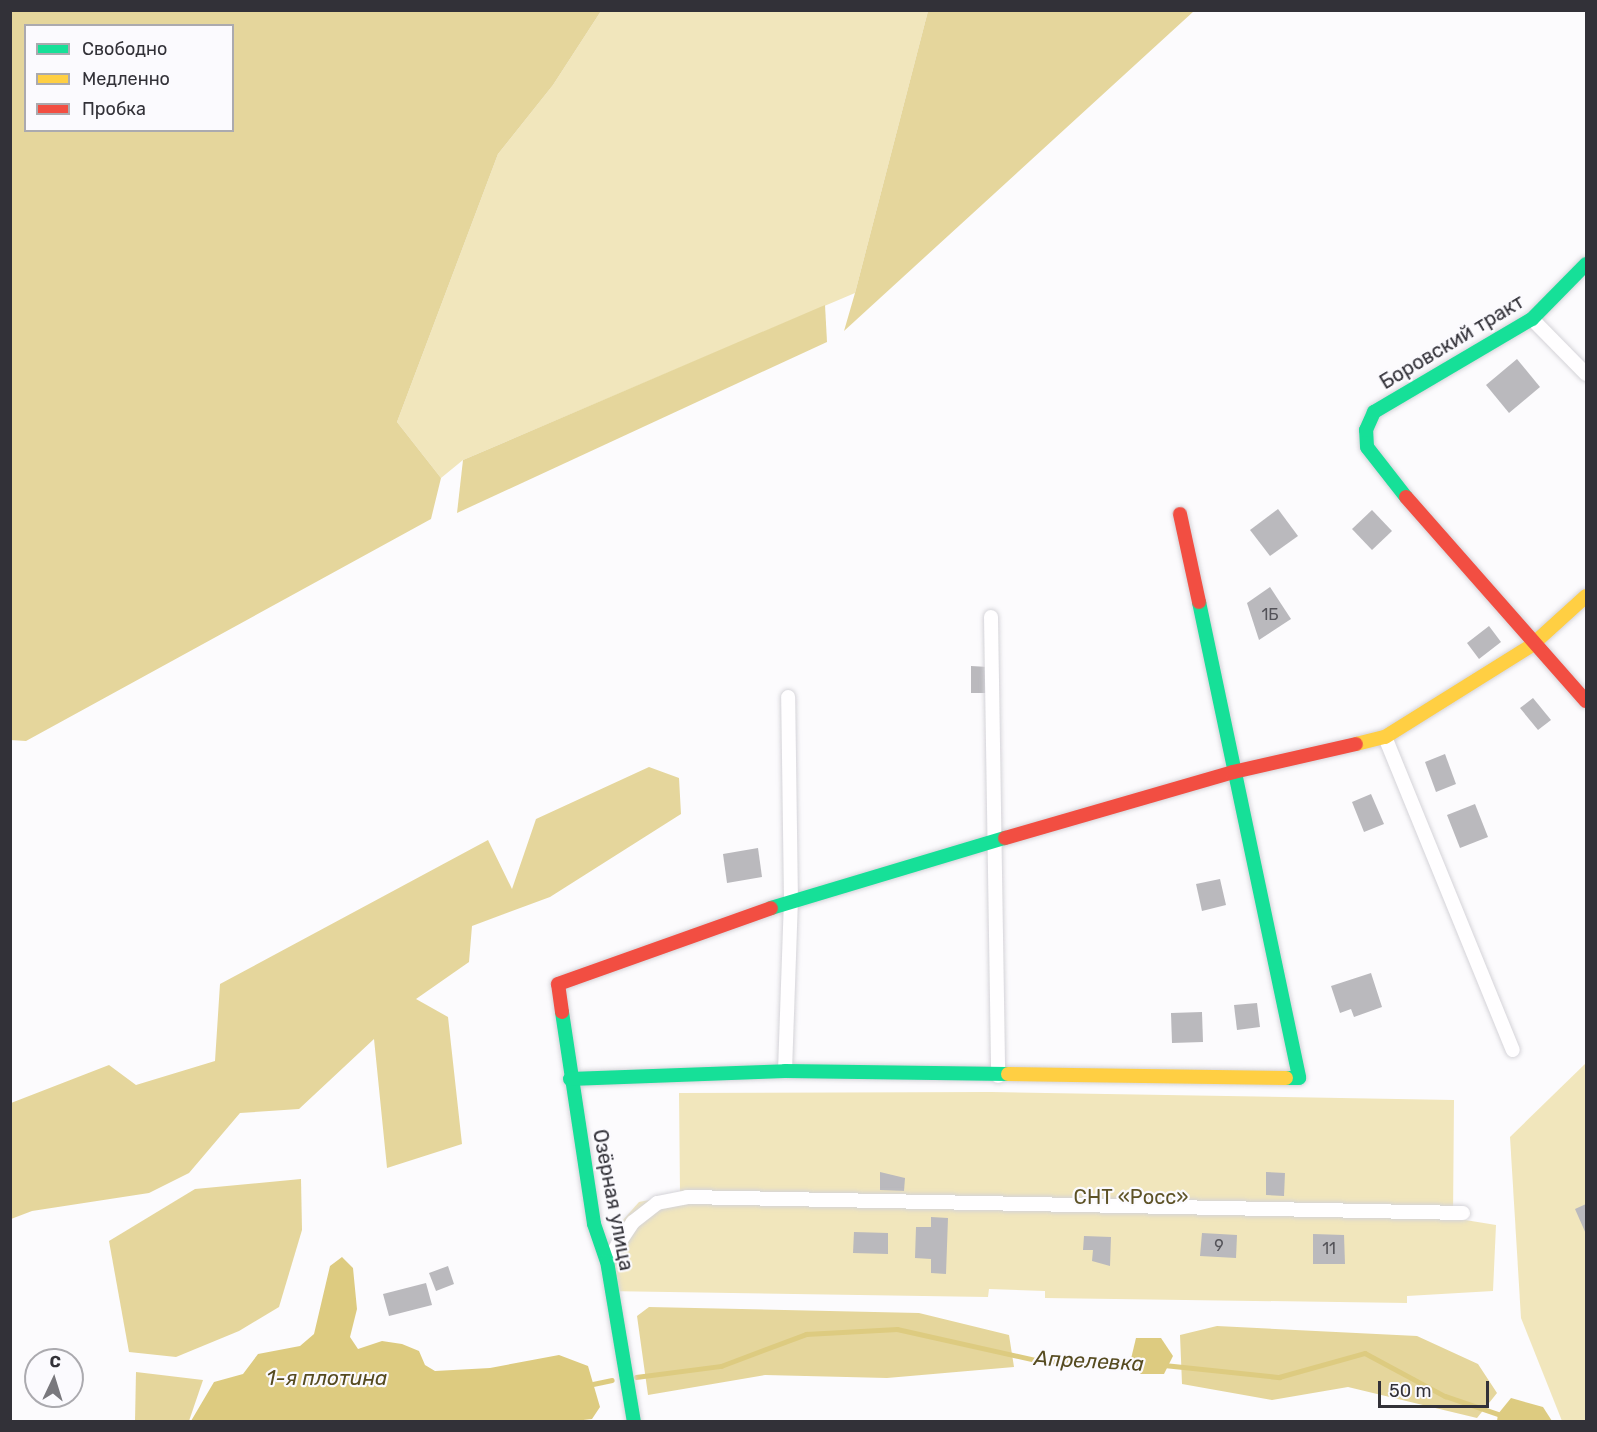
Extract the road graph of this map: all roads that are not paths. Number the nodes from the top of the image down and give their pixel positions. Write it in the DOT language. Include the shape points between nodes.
graph roads {
  1 [pos="1587,264"];
  2 [pos="1532,320"];
  3 [pos="1587,374"];
  4 [pos="1180,514"];
  5 [pos="1587,596"];
  6 [pos="991,617"];
  7 [pos="1532,645"];
  8 [pos="788,697"];
  9 [pos="1587,701"];
  10 [pos="1385,737"];
  11 [pos="1233,772"];
  12 [pos="996,845"];
  13 [pos="791,901"];
  14 [pos="1514,1050"];
  15 [pos="785,1071"];
  16 [pos="998,1077"];
  17 [pos="570,1079"];
  18 [pos="1463,1213"];
  19 [pos="607,1261"];
  20 [pos="634,1422"];
  1 -- 2 [label="street, Боровский тракт"];
  2 -- 3 [label="street"];
  2 -- 7 [label="street, Боровский тракт" via="1374,412 1366,430 1367,447 1387,474"];
  4 -- 11 [label="street"];
  5 -- 7 [label="street"];
  6 -- 12 [label="street"];
  7 -- 9 [label="street"];
  7 -- 10 [label="street"];
  8 -- 13 [label="street"];
  10 -- 11 [label="street"];
  10 -- 14 [label="street"];
  11 -- 12 [label="street"];
  11 -- 16 [label="street" via="1299,1078"];
  12 -- 13 [label="street"];
  12 -- 16 [label="street"];
  13 -- 15 [label="street"];
  13 -- 17 [label="street, Озёрная улица" via="558,984"];
  15 -- 16 [label="street"];
  15 -- 17 [label="street"];
  17 -- 19 [label="street, Озёрная улица" via="594,1224"];
  18 -- 19 [label="street" via="687,1197 657,1203 641,1216"];
  19 -- 20 [label="street, Озёрная улица" via="621,1363"];
}
